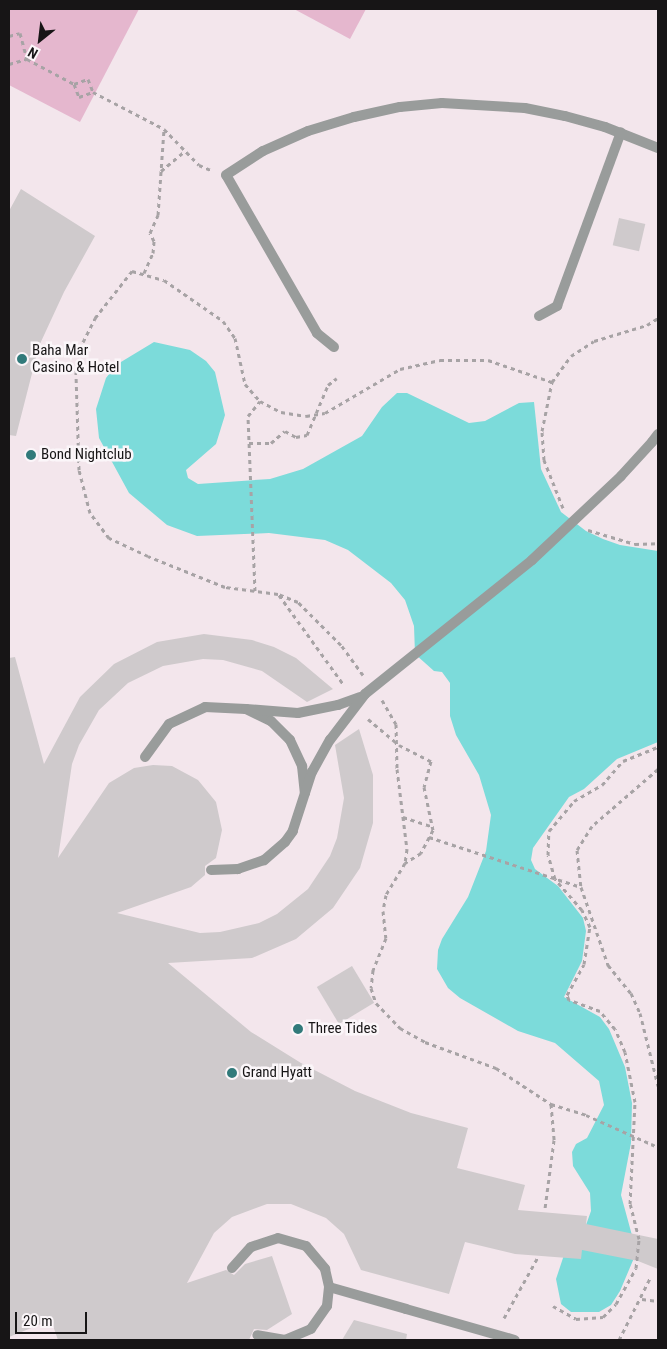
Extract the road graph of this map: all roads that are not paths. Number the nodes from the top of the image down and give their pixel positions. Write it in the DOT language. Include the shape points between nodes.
graph roads {
  1 [pos="622,132"];
  2 [pos="658,148"];
  3 [pos="539,316"];
  4 [pos="334,347"];
  5 [pos="658,434"];
  6 [pos="370,693"];
  7 [pos="246,709"];
  8 [pos="145,757"];
  9 [pos="305,793"];
  10 [pos="211,870"];
  11 [pos="232,1268"];
  12 [pos="329,1288"];
  13 [pos="257,1335"];
  14 [pos="515,1340"];
  1 -- 2 [label="lane"];
  1 -- 3 [label="lane" via="557,306"];
  1 -- 4 [label="lane" via="525,108 442,103 400,107 308,131 263,151 226,176 317,333"];
  5 -- 6 [label="lane, bridge" via="621,476 532,560"];
  6 -- 7 [label="lane, bridge" via="338,705 298,713"];
  6 -- 9 [label="lane, bridge" via="330,740"];
  7 -- 8 [label="lane" via="212,706 180,716 159,734"];
  7 -- 9 [label="lane" via="271,721 290,740 302,766"];
  9 -- 10 [label="lane" via="299,819 275,852 238,869"];
  11 -- 12 [label="lane" via="250,1247 268,1239 288,1239 314,1252 325,1269"];
  12 -- 13 [label="lane" via="323,1315 310,1329 285,1340"];
  12 -- 14 [label="lane, bridge"];
}
